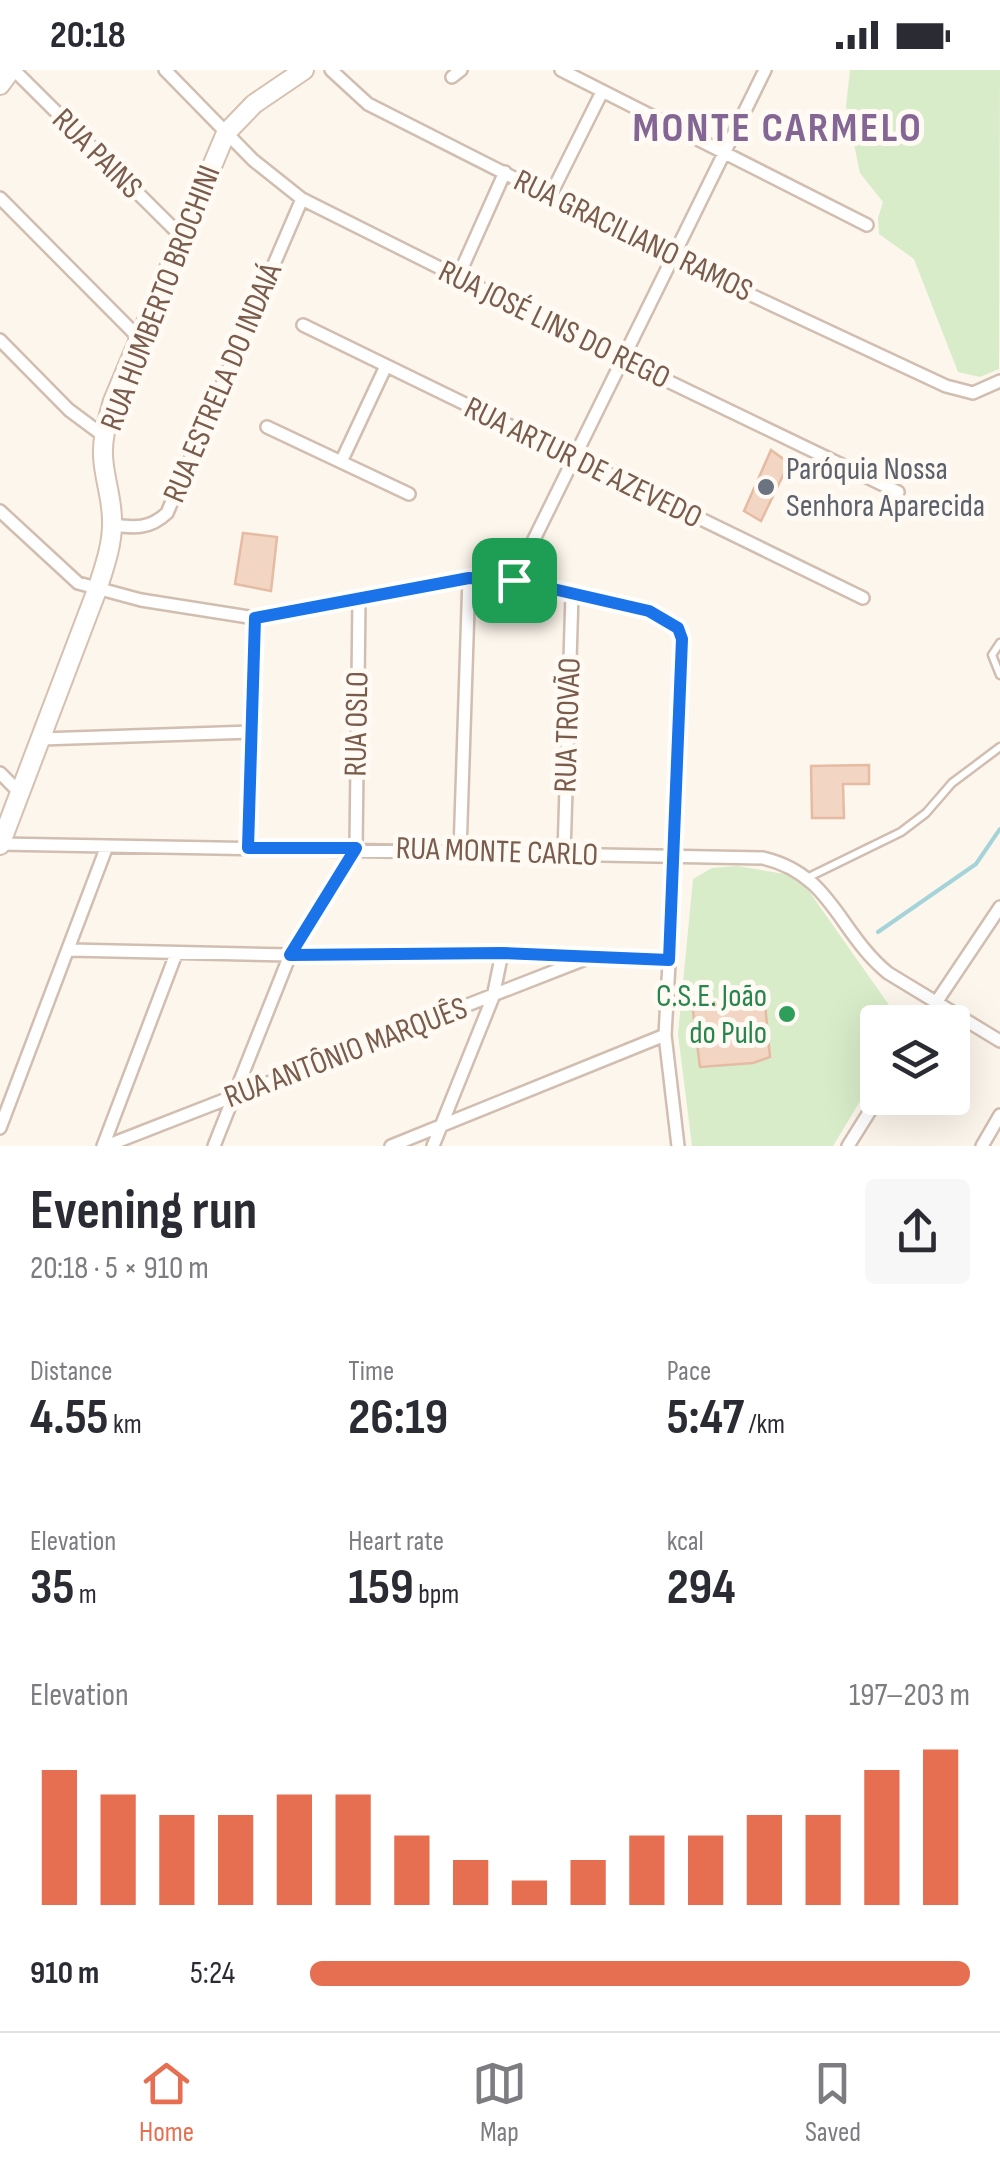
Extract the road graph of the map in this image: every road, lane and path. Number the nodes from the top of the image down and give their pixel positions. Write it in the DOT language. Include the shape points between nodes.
graph roads {
  1 [pos="12,70"];
  2 [pos="165,70"];
  3 [pos="304,70"];
  4 [pos="331,70"];
  5 [pos="561,70"];
  6 [pos="765,70"];
  7 [pos="0,85"];
  8 [pos="602,92"];
  9 [pos="226,133"];
  10 [pos="724,152"];
  11 [pos="505,172"];
  12 [pos="551,194"];
  13 [pos="0,198"];
  14 [pos="302,199"];
  15 [pos="867,225"];
  16 [pos="180,236"];
  17 [pos="674,259"];
  18 [pos="458,277"];
  19 [pos="303,325"];
  20 [pos="138,338"];
  21 [pos="0,340"];
  22 [pos="624,360"];
  23 [pos="386,366"];
  24 [pos="1000,382"];
  25 [pos="266,427"];
  26 [pos="104,436"];
  27 [pos="574,460"];
  28 [pos="340,462"];
  29 [pos="898,492"];
  30 [pos="409,494"];
  31 [pos="0,510"];
  32 [pos="112,525"];
  33 [pos="469,578"];
  34 [pos="514,580"];
  35 [pos="97,590"];
  36 [pos="572,595"];
  37 [pos="863,598"];
  38 [pos="358,600"];
  39 [pos="255,618"];
  40 [pos="1000,643"];
  41 [pos="1000,675"];
  42 [pos="251,732"];
  43 [pos="42,738"];
  44 [pos="1000,747"];
  45 [pos="0,773"];
  46 [pos="20,792"];
  47 [pos="0,844"];
  48 [pos="107,846"];
  49 [pos="248,848"];
  50 [pos="356,848"];
  51 [pos="460,852"];
  52 [pos="564,854"];
  53 [pos="675,856"];
  54 [pos="809,877"];
  55 [pos="1000,906"];
  56 [pos="70,950"];
  57 [pos="502,953"];
  58 [pos="176,954"];
  59 [pos="290,955"];
  60 [pos="587,958"];
  61 [pos="669,960"];
  62 [pos="493,997"];
  63 [pos="935,1003"];
  64 [pos="665,1035"];
  65 [pos="1000,1040"];
  66 [pos="0,1090"];
  67 [pos="13,1096"];
  68 [pos="233,1096"];
  69 [pos="867,1115"];
  70 [pos="1000,1115"];
  71 [pos="442,1126"];
  72 [pos="0,1128"];
  73 [pos="104,1146"];
  74 [pos="214,1146"];
  75 [pos="391,1146"];
  76 [pos="433,1146"];
  77 [pos="678,1146"];
  78 [pos="848,1146"];
  79 [pos="982,1146"];
  1 -- 7 [label="street"];
  1 -- 16 [label="street, RUA PAINS"];
  2 -- 9 [label="street, RUA JOSÉ LINS DO REGO"];
  3 -- 9 [label="street, RUA HUMBERTO BROCHINI"];
  4 -- 11 [label="street, RUA GRACILIANO RAMOS" via="368,104"];
  5 -- 8 [label="street"];
  6 -- 10 [label="street"];
  8 -- 10 [label="street"];
  8 -- 12 [label="street"];
  9 -- 14 [label="street, RUA JOSÉ LINS DO REGO"];
  9 -- 16 [label="street, RUA HUMBERTO BROCHINI"];
  10 -- 15 [label="street"];
  10 -- 17 [label="street"];
  11 -- 12 [label="street, RUA GRACILIANO RAMOS"];
  11 -- 18 [label="street"];
  12 -- 17 [label="street, RUA GRACILIANO RAMOS"];
  13 -- 20 [label="street"];
  14 -- 18 [label="street, RUA JOSÉ LINS DO REGO"];
  14 -- 32 [label="street, RUA ESTRELA DO INDAIÁ" via="167,513 146,527"];
  16 -- 20 [label="street, RUA HUMBERTO BROCHINI"];
  17 -- 22 [label="street"];
  17 -- 24 [label="street, RUA GRACILIANO RAMOS" via="946,386 973,394"];
  18 -- 22 [label="street, RUA JOSÉ LINS DO REGO"];
  19 -- 23 [label="street, RUA ARTUR DE AZEVEDO"];
  20 -- 26 [label="street, RUA HUMBERTO BROCHINI"];
  21 -- 26 [label="street"];
  22 -- 27 [label="street"];
  22 -- 29 [label="street, RUA JOSÉ LINS DO REGO"];
  23 -- 27 [label="street, RUA ARTUR DE AZEVEDO"];
  23 -- 28 [label="street"];
  25 -- 28 [label="street"];
  26 -- 32 [label="street, RUA HUMBERTO BROCHINI"];
  27 -- 34 [label="street"];
  27 -- 37 [label="street, RUA ARTUR DE AZEVEDO"];
  28 -- 30 [label="street"];
  31 -- 35 [label="street" via="78,583"];
  32 -- 35 [label="street, RUA HUMBERTO BROCHINI"];
  33 -- 34 [label="street"];
  33 -- 38 [label="street"];
  33 -- 51 [label="street"];
  34 -- 36 [label="street"];
  35 -- 39 [label="street"];
  35 -- 43 [label="street, RUA HUMBERTO BROCHINI"];
  36 -- 52 [label="street, RUA TROVÃO"];
  36 -- 53 [label="street" via="649,611 675,624 682,639"];
  38 -- 39 [label="street"];
  38 -- 50 [label="street, RUA OSLO"];
  39 -- 42 [label="street"];
  40 -- 41 [label="lane" via="992,654"];
  42 -- 43 [label="street"];
  42 -- 49 [label="street"];
  43 -- 46 [label="street, RUA HUMBERTO BROCHINI"];
  44 -- 54 [label="lane" via="902,832"];
  45 -- 46 [label="street"];
  46 -- 47 [label="street, RUA HUMBERTO BROCHINI"];
  47 -- 48 [label="street, RUA MONTE CARLO"];
  48 -- 49 [label="street, RUA MONTE CARLO"];
  48 -- 56 [label="street"];
  49 -- 50 [label="street, RUA MONTE CARLO"];
  50 -- 51 [label="street, RUA MONTE CARLO"];
  50 -- 59 [label="street"];
  51 -- 52 [label="street, RUA MONTE CARLO"];
  52 -- 53 [label="street, RUA MONTE CARLO"];
  53 -- 54 [label="street, RUA MONTE CARLO" via="763,858"];
  53 -- 61 [label="street"];
  54 -- 63 [label="street" via="873,961"];
  55 -- 63 [label="street"];
  56 -- 58 [label="street"];
  56 -- 67 [label="street"];
  57 -- 59 [label="street"];
  57 -- 60 [label="street"];
  57 -- 62 [label="street"];
  58 -- 59 [label="street"];
  58 -- 73 [label="street"];
  59 -- 68 [label="street"];
  60 -- 61 [label="street"];
  60 -- 62 [label="street, RUA ANTÔNIO MARQUÊS"];
  61 -- 64 [label="street"];
  62 -- 68 [label="street, RUA ANTÔNIO MARQUÊS"];
  62 -- 71 [label="street"];
  63 -- 65 [label="street"];
  64 -- 71 [label="street"];
  64 -- 77 [label="street"];
  66 -- 67 [label="street"];
  67 -- 72 [label="street"];
  68 -- 73 [label="street, RUA ANTÔNIO MARQUÊS"];
  68 -- 74 [label="street"];
  69 -- 78 [label="street"];
  70 -- 79 [label="street"];
  71 -- 75 [label="street"];
  71 -- 76 [label="street"];
}
